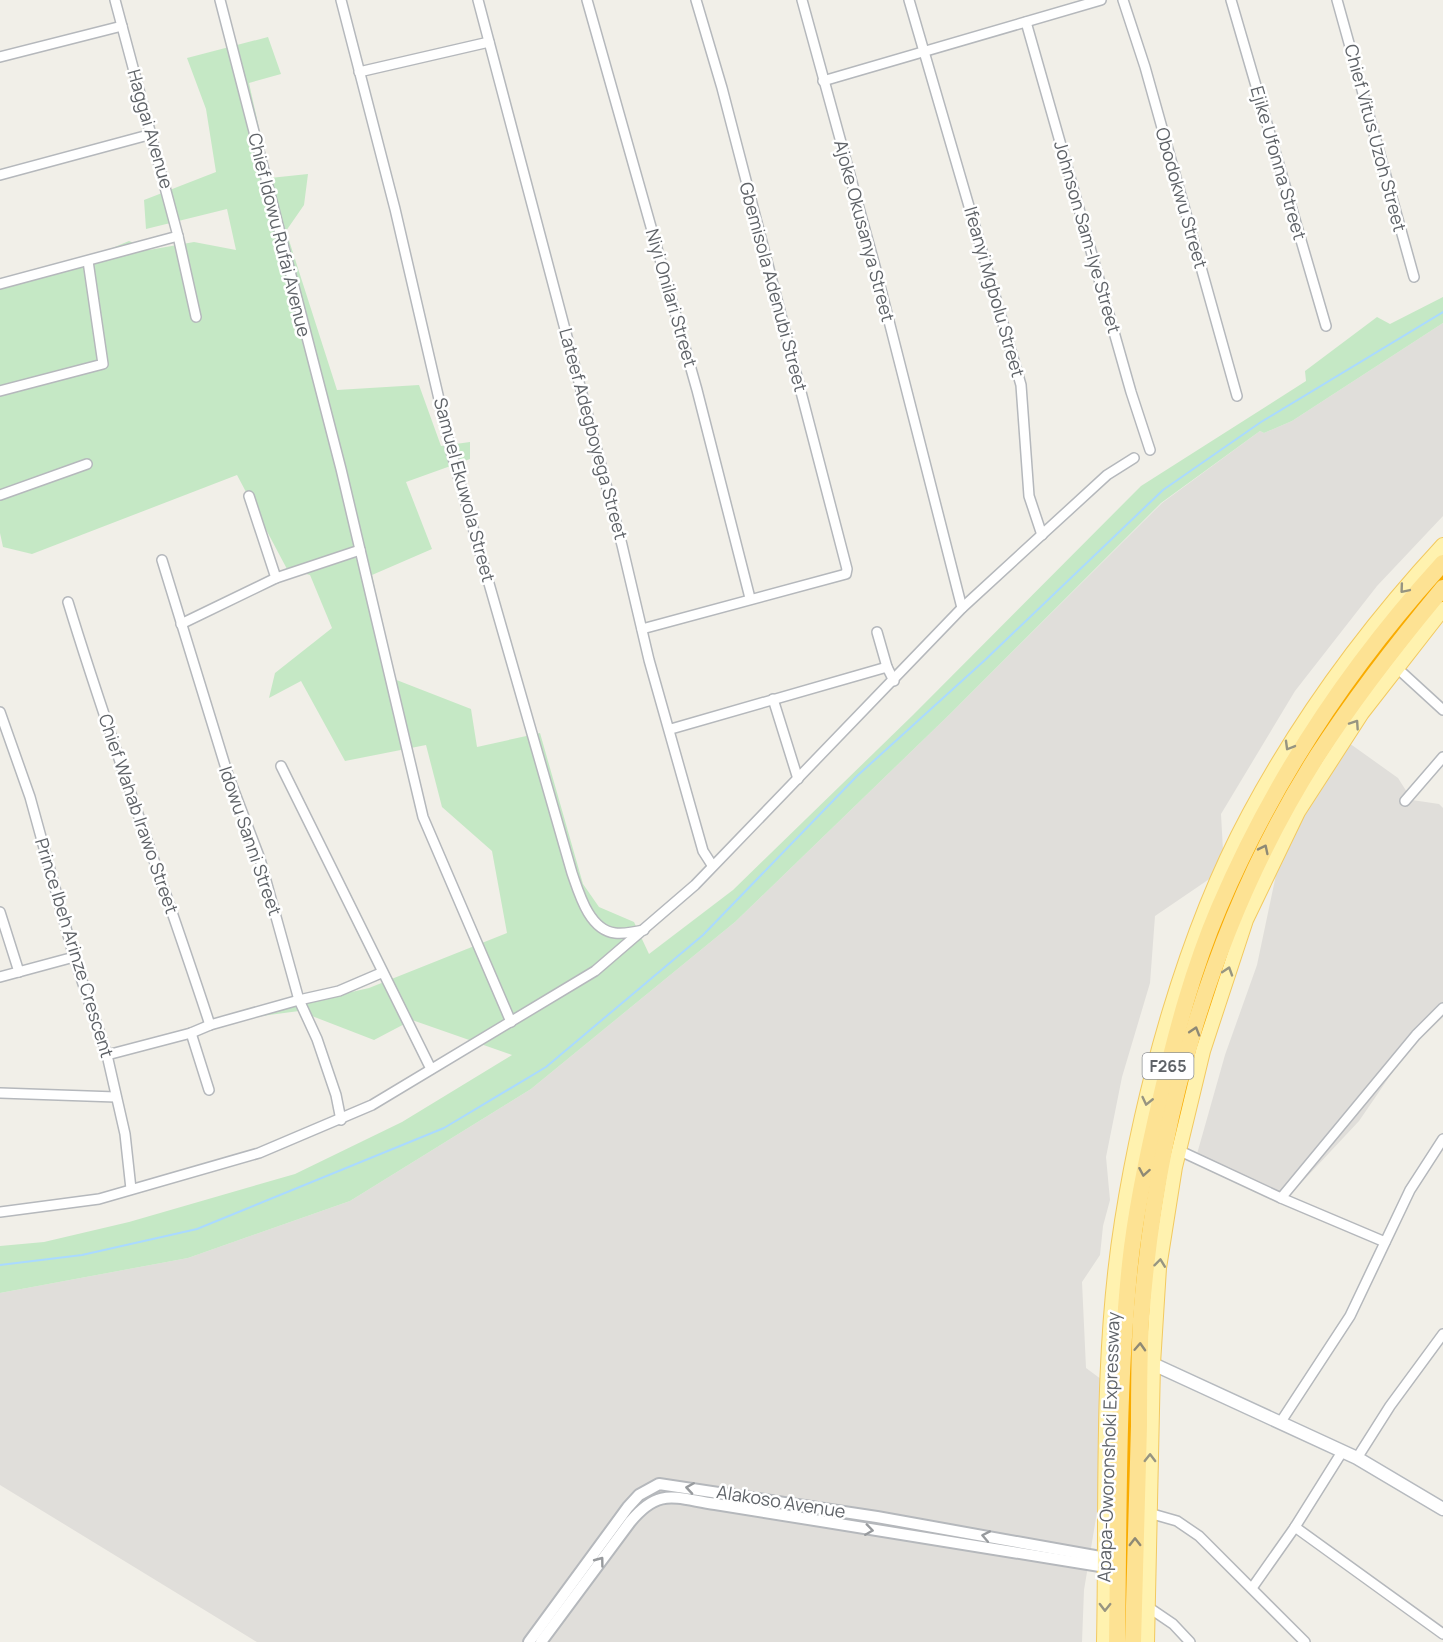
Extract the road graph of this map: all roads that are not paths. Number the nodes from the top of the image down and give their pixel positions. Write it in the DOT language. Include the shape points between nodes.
graph roads {
  1 [pos="115,0"];
  2 [pos="220,0"];
  3 [pos="341,0"];
  4 [pos="478,0"];
  5 [pos="587,0"];
  6 [pos="696,0"];
  7 [pos="802,0"];
  8 [pos="909,0"];
  9 [pos="1101,0"];
  10 [pos="1123,0"];
  11 [pos="1231,0"];
  12 [pos="1337,0"];
  13 [pos="1026,22"];
  14 [pos="122,26"];
  15 [pos="489,42"];
  16 [pos="922,53"];
  17 [pos="0,57"];
  18 [pos="359,72"];
  19 [pos="823,81"];
  20 [pos="152,134"];
  21 [pos="0,175"];
  22 [pos="179,234"];
  23 [pos="87,261"];
  24 [pos="1414,277"];
  25 [pos="0,284"];
  26 [pos="196,317"];
  27 [pos="1326,326"];
  28 [pos="0,392"];
  29 [pos="1237,396"];
  30 [pos="1150,450"];
  31 [pos="1134,458"];
  32 [pos="87,464"];
  33 [pos="0,495"];
  34 [pos="249,496"];
  35 [pos="1042,535"];
  36 [pos="1443,545"];
  37 [pos="360,550"];
  38 [pos="162,560"];
  39 [pos="1443,563"];
  40 [pos="276,578"];
  41 [pos="1443,588"];
  42 [pos="750,598"];
  43 [pos="68,602"];
  44 [pos="962,608"];
  45 [pos="1443,609"];
  46 [pos="181,624"];
  47 [pos="642,629"];
  48 [pos="877,632"];
  49 [pos="887,667"];
  50 [pos="1396,667"];
  51 [pos="894,681"];
  52 [pos="773,699"];
  53 [pos="1443,710"];
  54 [pos="0,712"];
  55 [pos="671,729"];
  56 [pos="1443,758"];
  57 [pos="281,766"];
  58 [pos="798,779"];
  59 [pos="1405,801"];
  60 [pos="712,865"];
  61 [pos="0,912"];
  62 [pos="644,930"];
  63 [pos="74,957"];
  64 [pos="1191,968"];
  65 [pos="20,972"];
  66 [pos="381,973"];
  67 [pos="0,977"];
  68 [pos="299,1000"];
  69 [pos="1443,1008"];
  70 [pos="511,1022"];
  71 [pos="210,1025"];
  72 [pos="191,1034"];
  73 [pos="107,1055"];
  74 [pos="431,1069"];
  75 [pos="210,1090"];
  76 [pos="0,1094"];
  77 [pos="116,1096"];
  78 [pos="341,1120"];
  79 [pos="1443,1139"];
  80 [pos="1178,1150"];
  81 [pos="1168,1165"];
  82 [pos="131,1189"];
  83 [pos="1281,1198"];
  84 [pos="0,1212"];
  85 [pos="1385,1242"];
  86 [pos="1443,1334"];
  87 [pos="1152,1364"];
  88 [pos="1114,1408"];
  89 [pos="1280,1423"];
  90 [pos="1342,1452"];
  91 [pos="1357,1458"];
  92 [pos="1443,1509"];
  93 [pos="1149,1513"];
  94 [pos="1295,1527"];
  95 [pos="1106,1563"];
  96 [pos="1252,1588"];
  97 [pos="1148,1606"];
  98 [pos="1443,1634"];
  99 [pos="529,1642"];
  100 [pos="541,1642"];
  101 [pos="1104,1642"];
  102 [pos="1117,1642"];
  103 [pos="1133,1642"];
  104 [pos="1147,1642"];
  105 [pos="1190,1642"];
  106 [pos="1305,1642"];
  1 -- 14 [label="street, Haggai Avenue"];
  2 -- 37 [label="street, Chief Idowu Rufai Avenue"];
  3 -- 18 [label="street, Samuel Ekuwola Street"];
  4 -- 15 [label="street, Lateef Adegboyega Street"];
  5 -- 42 [label="street, Niyi Onilari Street" via="698,390"];
  6 -- 42 [label="street, Gbemisola Adenubi Street" via="847,569 846,573"];
  7 -- 19 [label="street, Ajoke Okusanya Street"];
  8 -- 16 [label="street, Ifeanyi Mgbolu Street"];
  9 -- 13 [label="street"];
  10 -- 29 [label="street, Obodokwu Street"];
  11 -- 27 [label="street, Ejike Ufonna Street"];
  12 -- 24 [label="street, Chief Vitus Uzoh Street"];
  13 -- 16 [label="street"];
  13 -- 30 [label="street, Johnson Sam-Iye Street"];
  14 -- 17 [label="street"];
  14 -- 20 [label="street, Haggai Avenue"];
  15 -- 18 [label="street"];
  15 -- 47 [label="street, Lateef Adegboyega Street"];
  16 -- 19 [label="street"];
  16 -- 35 [label="street, Ifeanyi Mgbolu Street" via="1021,386 1029,496"];
  18 -- 62 [label="street, Samuel Ekuwola Street" via="451,452 572,873 583,903 604,929 614,933"];
  19 -- 44 [label="street, Ajoke Okusanya Street" via="876,270"];
  20 -- 21 [label="street"];
  20 -- 22 [label="street, Haggai Avenue"];
  22 -- 23 [label="street"];
  22 -- 26 [label="street, Haggai Avenue"];
  23 -- 25 [label="street"];
  23 -- 28 [label="street" via="103,364"];
  31 -- 35 [label="street" via="1107,475"];
  32 -- 33 [label="street"];
  34 -- 40 [label="street"];
  35 -- 44 [label="street"];
  36 -- 64 [label="main road, Apapa-Oworonshoki Expressway, one-way" via="1376,622 1297,733 1249,814 1214,890"];
  37 -- 40 [label="street"];
  37 -- 70 [label="street, Chief Idowu Rufai Avenue" via="423,817"];
  38 -- 46 [label="street, Idowu Sanni Street"];
  39 -- 64 [label="highway, Apapa-Oworonshoki Expressway / F265" via="1380,637 1296,757 1267,806"];
  40 -- 46 [label="street"];
  81 -- 41 [label="highway, Apapa-Oworonshoki Expressway / F265, one-way" via="1181,1077 1212,973 1259,860 1322,748 1394,647"];
  42 -- 47 [label="street"];
  43 -- 71 [label="street, Chief Wahab Irawo Street"];
  44 -- 51 [label="street"];
  45 -- 50 [label="main road, Apapa-Oworonshoki Expressway"];
  46 -- 68 [label="street, Idowu Sanni Street" via="228,775 260,859"];
  47 -- 55 [label="street, Lateef Adegboyega Street"];
  48 -- 49 [label="street"];
  49 -- 51 [label="street"];
  49 -- 52 [label="street"];
  50 -- 53 [label="street"];
  80 -- 50 [label="main road, Apapa-Oworonshoki Expressway, one-way" via="1203,1051 1246,920 1298,812"];
  51 -- 58 [label="street"];
  52 -- 55 [label="street"];
  52 -- 58 [label="street"];
  54 -- 63 [label="street, Prince Ibeh Arinze Crescent" via="30,797"];
  55 -- 60 [label="street, Lateef Adegboyega Street" via="703,851"];
  56 -- 59 [label="street"];
  57 -- 66 [label="street"];
  58 -- 60 [label="street"];
  60 -- 62 [label="street"];
  61 -- 65 [label="street"];
  62 -- 70 [label="street" via="595,971"];
  63 -- 65 [label="street"];
  63 -- 73 [label="street, Prince Ibeh Arinze Crescent"];
  64 -- 88 [label="highway, Apapa-Oworonshoki Expressway / F265, one-way" via="1140,1197"];
  65 -- 67 [label="street"];
  66 -- 68 [label="street" via="339,991"];
  66 -- 74 [label="street"];
  68 -- 71 [label="street"];
  68 -- 78 [label="street, Idowu Sanni Street" via="323,1057"];
  69 -- 83 [label="street" via="1416,1035"];
  70 -- 74 [label="street"];
  71 -- 72 [label="street"];
  72 -- 73 [label="street"];
  72 -- 75 [label="street"];
  73 -- 77 [label="street, Prince Ibeh Arinze Crescent"];
  74 -- 78 [label="street" via="393,1094"];
  76 -- 77 [label="street"];
  77 -- 82 [label="street, Prince Ibeh Arinze Crescent"];
  78 -- 82 [label="street" via="229,1163"];
  79 -- 85 [label="street" via="1410,1190"];
  80 -- 81 [label="main road, Apapa-Oworonshoki Expressway"];
  80 -- 83 [label="street"];
  87 -- 81 [label="main road, Apapa-Oworonshoki Expressway, one-way"];
  103 -- 81 [label="highway, Apapa-Oworonshoki Expressway / F265, one-way" via="1139,1349 1146,1265"];
  82 -- 84 [label="street" via="99,1198"];
  83 -- 85 [label="street"];
  85 -- 89 [label="street" via="1350,1316"];
  86 -- 91 [label="street"];
  87 -- 89 [label="main road"];
  93 -- 87 [label="main road, Apapa-Oworonshoki Expressway, one-way"];
  88 -- 95 [label="main road, Apapa-Oworonshoki Expressway"];
  88 -- 102 [label="highway, Apapa-Oworonshoki Expressway / F265"];
  89 -- 90 [label="main road"];
  90 -- 91 [label="main road"];
  90 -- 94 [label="street"];
  91 -- 92 [label="main road"];
  93 -- 96 [label="street" via="1191,1529"];
  93 -- 97 [label="main road, Apapa-Oworonshoki Expressway"];
  94 -- 96 [label="street"];
  94 -- 98 [label="street"];
  95 -- 99 [label="street, Alakoso Avenue, one-way" via="877,1517 659,1484 639,1495 628,1507"];
  100 -- 95 [label="street, Alakoso Avenue, one-way" via="630,1522 657,1498"];
  95 -- 101 [label="main road, Apapa-Oworonshoki Expressway, one-way"];
  96 -- 106 [label="street"];
  97 -- 104 [label="main road, Apapa-Oworonshoki Expressway"];
  97 -- 105 [label="street"];
}
